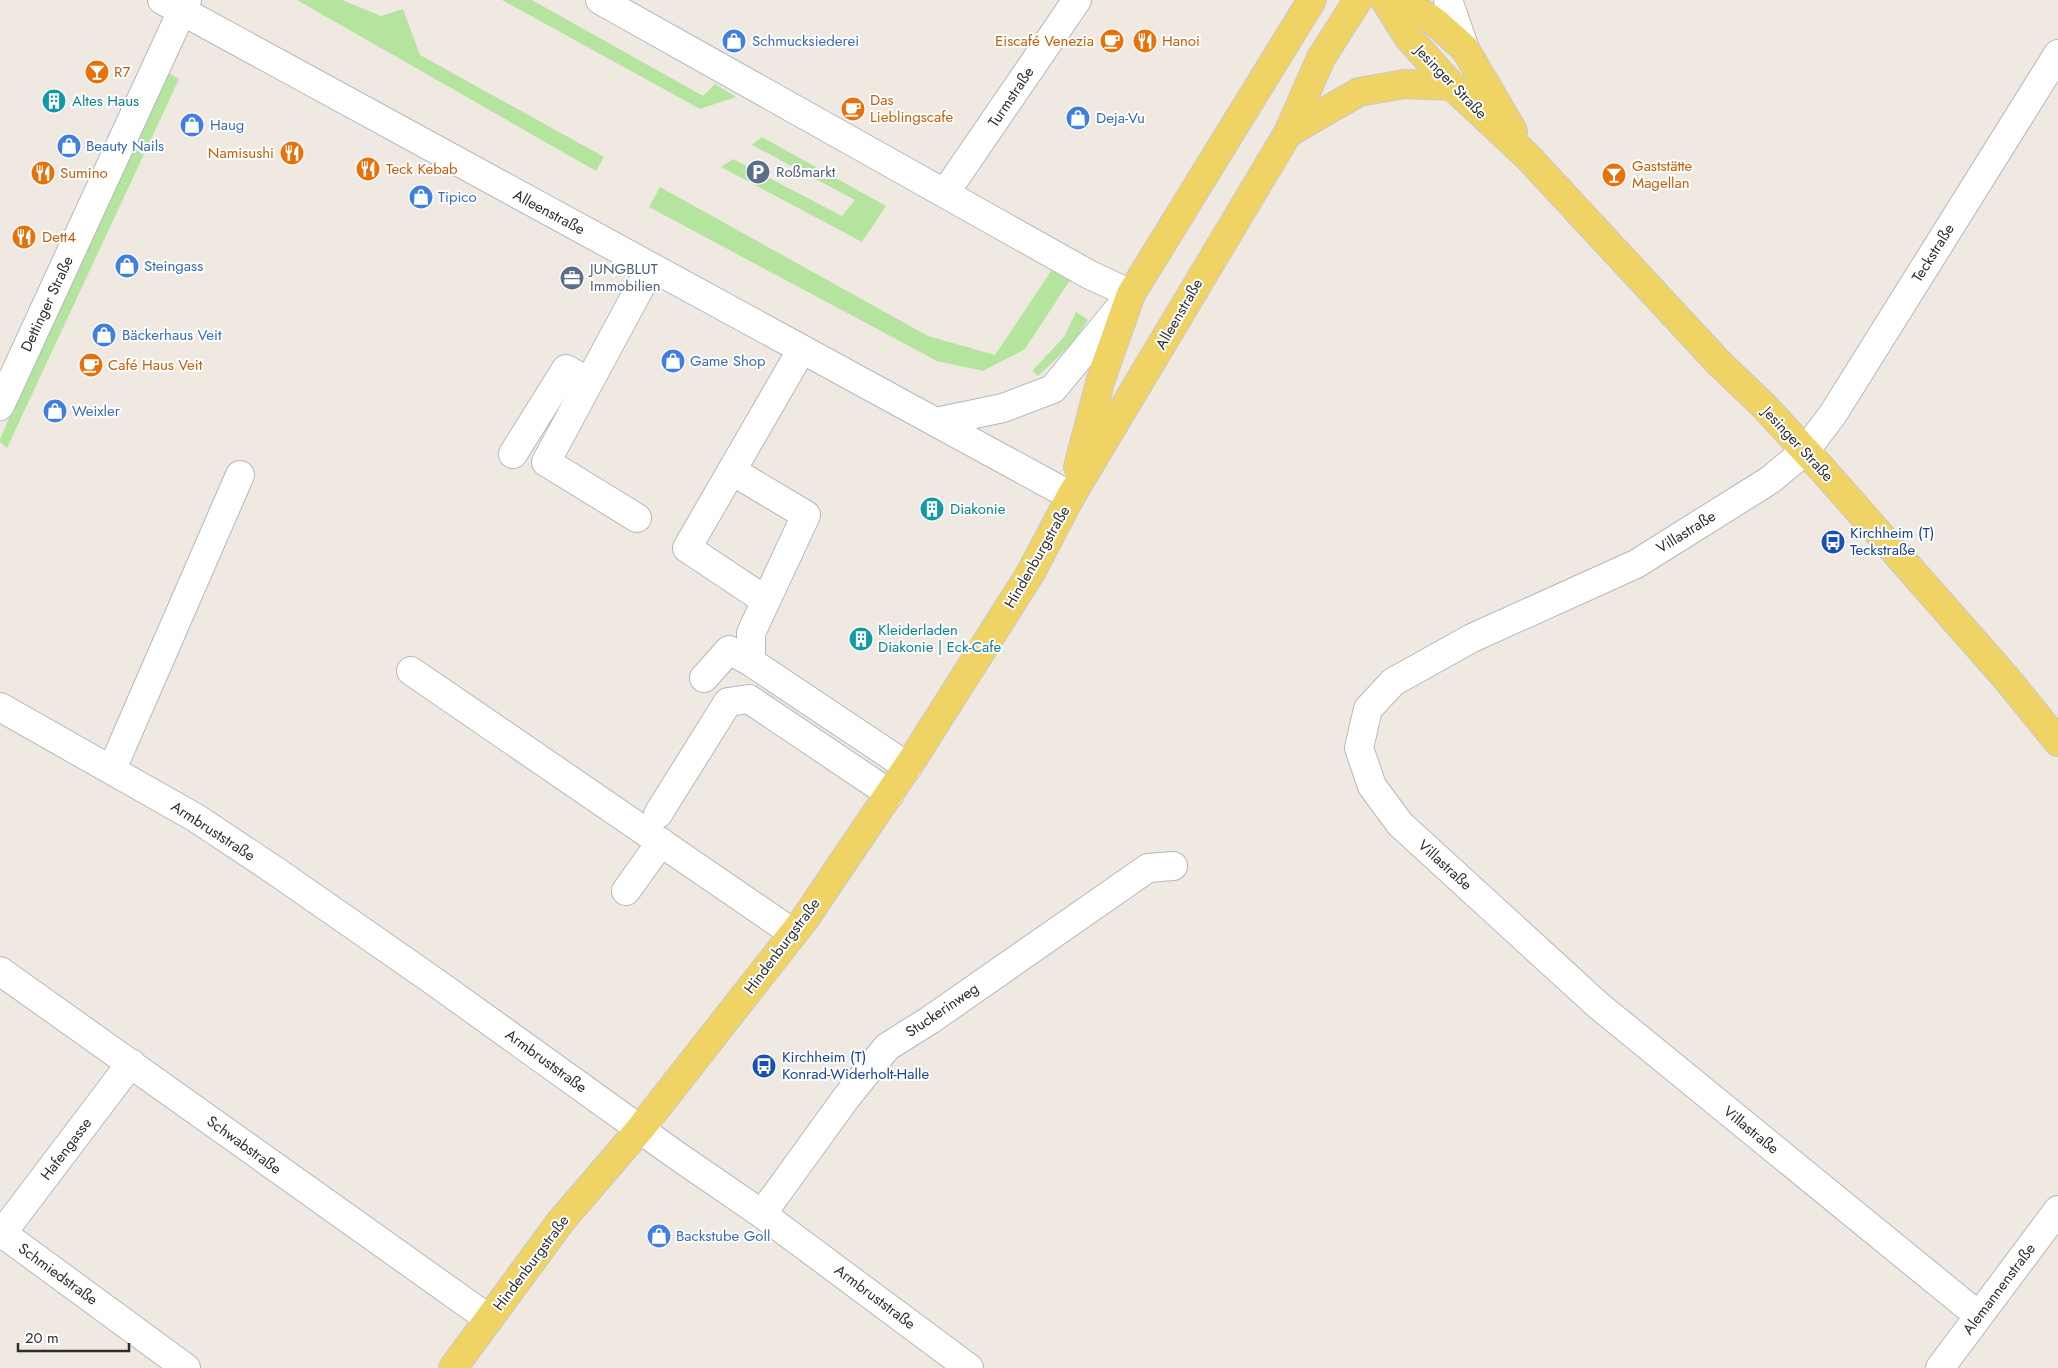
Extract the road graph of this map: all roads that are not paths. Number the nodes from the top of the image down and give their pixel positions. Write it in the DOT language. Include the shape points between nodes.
graph roads {
  1 [pos="1077,0"];
  2 [pos="1312,0"];
  3 [pos="1358,0"];
  4 [pos="1385,0"];
  5 [pos="1403,0"];
  6 [pos="1448,0"];
  7 [pos="609,2"];
  8 [pos="177,4"];
  9 [pos="1465,49"];
  10 [pos="2058,54"];
  11 [pos="1452,86"];
  12 [pos="1288,133"];
  13 [pos="1527,156"];
  14 [pos="945,193"];
  15 [pos="651,267"];
  16 [pos="1131,294"];
  17 [pos="802,350"];
  18 [pos="589,382"];
  19 [pos="0,406"];
  20 [pos="936,422"];
  21 [pos="1805,451"];
  22 [pos="513,454"];
  23 [pos="732,471"];
  24 [pos="240,475"];
  25 [pos="1071,496"];
  26 [pos="637,518"];
  27 [pos="765,600"];
  28 [pos="751,662"];
  29 [pos="411,671"];
  30 [pos="704,678"];
  31 [pos="0,707"];
  32 [pos="2058,742"];
  33 [pos="908,767"];
  34 [pos="112,769"];
  35 [pos="890,794"];
  36 [pos="658,814"];
  37 [pos="661,842"];
  38 [pos="1173,866"];
  39 [pos="626,891"];
  40 [pos="793,933"];
  41 [pos="0,971"];
  42 [pos="131,1063"];
  43 [pos="640,1129"];
  44 [pos="2058,1210"];
  45 [pos="762,1214"];
  46 [pos="5,1220"];
  47 [pos="1979,1316"];
  48 [pos="489,1319"];
  49 [pos="186,1368"];
  50 [pos="453,1368"];
  51 [pos="970,1368"];
  52 [pos="1940,1368"];
  1 -- 14 [label="street, Turmstraße"];
  2 -- 16 [label="main road"];
  3 -- 12 [label="main road, Alleenstraße" via="1321,58"];
  4 -- 11 [label="main road, Jesinger Straße" via="1408,37"];
  5 -- 9 [label="main road, Jesinger Straße" via="1435,22"];
  6 -- 9 [label="street, Jesinger Straße"];
  7 -- 14 [label="street"];
  8 -- 15 [label="street, Alleenstraße"];
  8 -- 19 [label="street, Dettinger Straße"];
  9 -- 13 [label="main road, Jesinger Straße"];
  10 -- 21 [label="street, Teckstraße" via="1833,414"];
  11 -- 12 [label="main road, Alleenstraße" via="1405,84 1359,92"];
  11 -- 13 [label="main road, Jesinger Straße"];
  12 -- 25 [label="main road, Alleenstraße"];
  13 -- 21 [label="main road, Jesinger Straße"];
  14 -- 16 [label="street" via="1090,275"];
  15 -- 17 [label="street, Alleenstraße"];
  15 -- 18 [label="street"];
  16 -- 20 [label="street" via="1053,389 1003,408"];
  16 -- 25 [label="main road" via="1101,379"];
  17 -- 20 [label="street, Alleenstraße"];
  17 -- 23 [label="street"];
  18 -- 22 [label="street" via="566,369"];
  18 -- 26 [label="street" via="546,462"];
  20 -- 25 [label="street, Alleenstraße"];
  21 -- 32 [label="main road, Jesinger Straße" via="2007,679"];
  21 -- 47 [label="street, Villastraße" via="1770,480 1636,564 1472,638 1393,682 1368,709 1359,748 1372,786 1400,824 1599,1006"];
  23 -- 27 [label="street" via="806,515"];
  23 -- 27 [label="street" via="687,548"];
  24 -- 34 [label="street"];
  25 -- 33 [label="main road, Hindenburgstraße" via="1030,574"];
  27 -- 28 [label="street" via="751,633"];
  28 -- 30 [label="street" via="729,650"];
  28 -- 33 [label="street"];
  29 -- 37 [label="street"];
  31 -- 34 [label="street, Armbruststraße"];
  33 -- 35 [label="main road, Hindenburgstraße"];
  34 -- 43 [label="street, Armbruststraße" via="196,818 277,872"];
  35 -- 36 [label="street" via="749,700 728,702"];
  35 -- 40 [label="main road, Hindenburgstraße"];
  37 -- 39 [label="street"];
  37 -- 40 [label="street"];
  38 -- 45 [label="street, Stuckerinweg" via="1148,868 887,1047"];
  40 -- 43 [label="main road, Hindenburgstraße"];
  41 -- 42 [label="street, Schwabstraße"];
  42 -- 46 [label="street, Hafengasse"];
  42 -- 48 [label="street, Schwabstraße"];
  43 -- 45 [label="street, Armbruststraße"];
  43 -- 48 [label="main road, Hindenburgstraße" via="561,1221"];
  44 -- 47 [label="street, Alemannenstraße"];
  45 -- 51 [label="street, Armbruststraße"];
  46 -- 49 [label="street, Schmiedstraße"];
  47 -- 52 [label="street, Alemannenstraße"];
  48 -- 50 [label="main road, Hindenburgstraße"];
}
